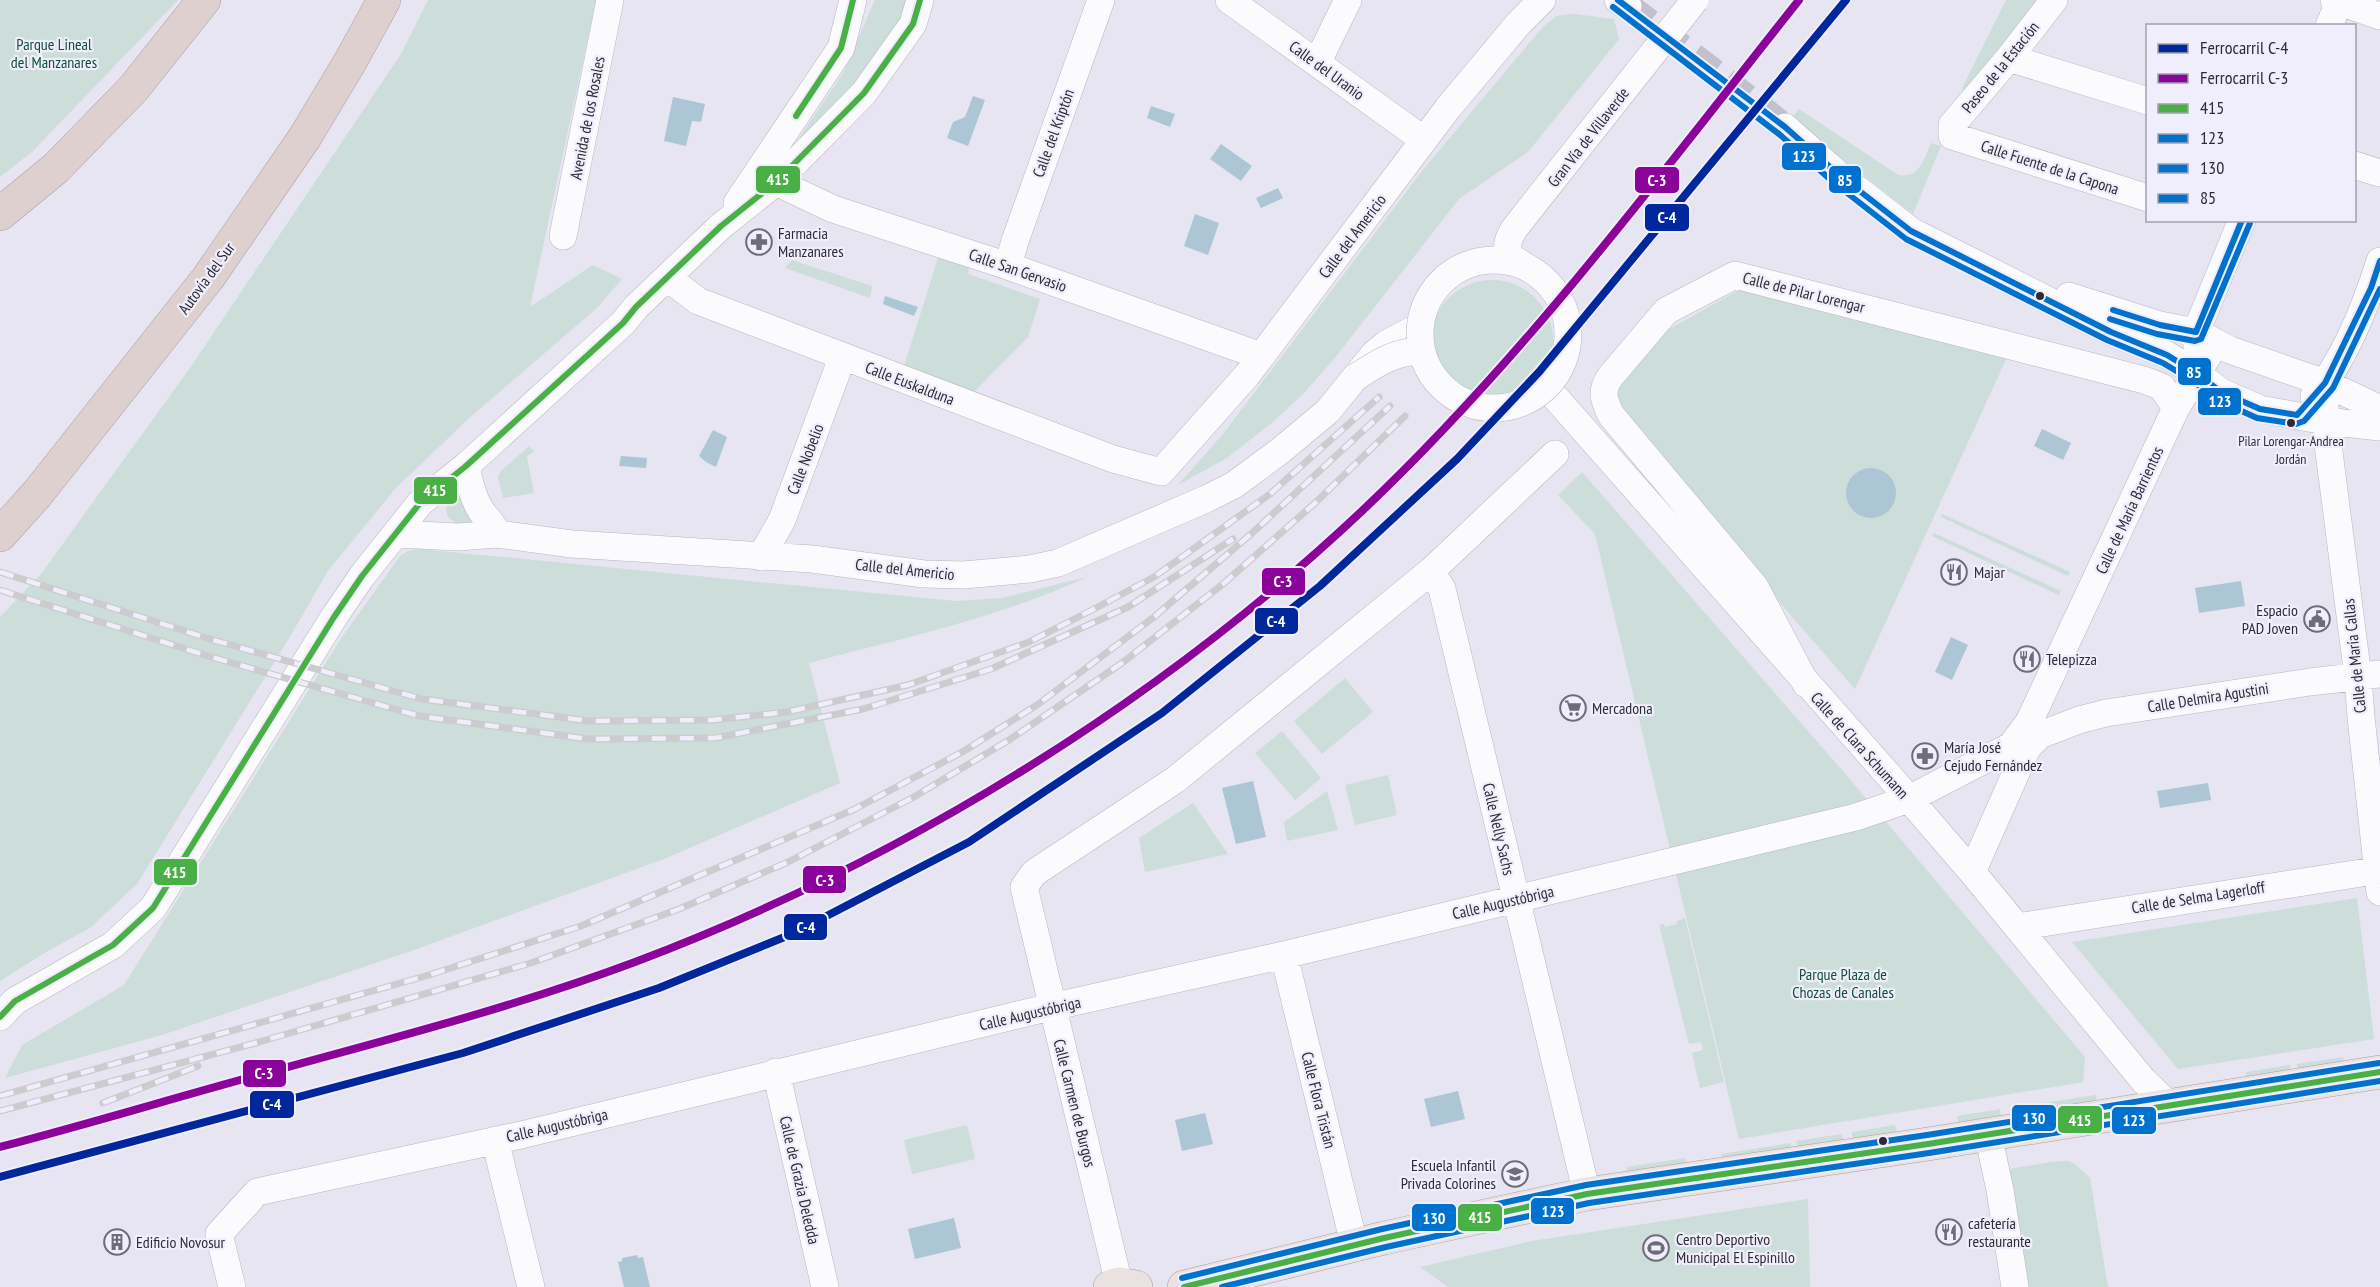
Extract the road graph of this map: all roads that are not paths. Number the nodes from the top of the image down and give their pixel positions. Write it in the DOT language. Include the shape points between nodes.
graph roads {
  1 [pos="204,0"];
  2 [pos="384,0"];
  3 [pos="610,0"];
  4 [pos="853,0"];
  5 [pos="921,0"];
  6 [pos="1101,0"];
  7 [pos="1230,0"];
  8 [pos="1348,0"];
  9 [pos="1542,0"];
  10 [pos="1683,0"];
  11 [pos="1695,0"];
  12 [pos="2054,0"];
  13 [pos="2336,7"];
  14 [pos="2380,16"];
  15 [pos="2009,58"];
  16 [pos="1317,63"];
  17 [pos="2146,100"];
  18 [pos="1785,127"];
  19 [pos="1952,136"];
  20 [pos="1424,141"];
  21 [pos="2356,165"];
  22 [pos="2380,173"];
  23 [pos="776,182"];
  24 [pos="2146,197"];
  25 [pos="0,214"];
  26 [pos="2232,223"];
  27 [pos="721,226"];
  28 [pos="563,236"];
  29 [pos="2380,261"];
  30 [pos="1472,263"];
  31 [pos="1008,266"];
  32 [pos="1532,270"];
  33 [pos="668,278"];
  34 [pos="2023,287"];
  35 [pos="1421,338"];
  36 [pos="2206,338"];
  37 [pos="1261,356"];
  38 [pos="842,358"];
  39 [pos="2198,374"];
  40 [pos="2325,383"];
  41 [pos="1547,388"];
  42 [pos="2176,408"];
  43 [pos="2380,409"];
  44 [pos="2297,415"];
  45 [pos="2325,421"];
  46 [pos="2380,427"];
  47 [pos="1555,454"];
  48 [pos="461,470"];
  49 [pos="1161,472"];
  50 [pos="37,494"];
  51 [pos="397,534"];
  52 [pos="497,534"];
  53 [pos="0,535"];
  54 [pos="458,537"];
  55 [pos="761,557"];
  56 [pos="0,561"];
  57 [pos="1431,571"];
  58 [pos="2369,676"];
  59 [pos="2049,681"];
  60 [pos="1806,684"];
  61 [pos="2079,720"];
  62 [pos="2026,743"];
  63 [pos="1909,799"];
  64 [pos="1972,872"];
  65 [pos="2379,877"];
  66 [pos="1515,898"];
  67 [pos="2017,927"];
  68 [pos="1284,955"];
  69 [pos="1051,1007"];
  70 [pos="0,1017"];
  71 [pos="776,1072"];
  72 [pos="2380,1072"];
  73 [pos="2380,1092"];
  74 [pos="2169,1105"];
  75 [pos="495,1140"];
  76 [pos="1992,1153"];
  77 [pos="1587,1194"];
  78 [pos="1354,1244"];
  79 [pos="1122,1286"];
  80 [pos="232,1287"];
  81 [pos="531,1287"];
  82 [pos="825,1287"];
  83 [pos="1184,1287"];
  84 [pos="1254,1287"];
  85 [pos="2015,1287"];
  1 -- 25 [label="highway" via="133,89 56,168"];
  2 -- 50 [label="highway, Autovía del Sur" via="305,137 208,278"];
  3 -- 28 [label="street, Avenida de los Rosales"];
  4 -- 27 [label="street" via="841,48"];
  5 -- 23 [label="street" via="913,24 864,93"];
  6 -- 31 [label="street, Calle del Kriptón"];
  7 -- 16 [label="street, Calle del Uranio"];
  8 -- 16 [label="street"];
  9 -- 20 [label="street, Calle del Americio" via="1518,22"];
  10 -- 30 [label="street, Gran Vía de Villaverde"];
  11 -- 32 [label="street, Gran Vía de Villaverde, bridge" via="1508,238 1509,256"];
  12 -- 15 [label="street, Paseo de la Estación"];
  13 -- 14 [label="street"];
  15 -- 17 [label="street"];
  15 -- 19 [label="street, Paseo de la Estación" via="1952,125"];
  16 -- 20 [label="street, Calle del Uranio"];
  18 -- 34 [label="street" via="1839,176 1908,229"];
  19 -- 24 [label="street, Calle Fuente de la Capona"];
  20 -- 37 [label="street, Calle del Americio"];
  21 -- 22 [label="street"];
  23 -- 27 [label="street"];
  23 -- 31 [label="street, Calle San Gervasio" via="833,209"];
  26 -- 36 [label="street"];
  27 -- 33 [label="street"];
  29 -- 40 [label="street"];
  30 -- 32 [label="street, bridge" via="1503,260"];
  30 -- 35 [label="street, bridge" via="1458,269 1435,289 1427,302"];
  31 -- 37 [label="street, Calle San Gervasio"];
  32 -- 41 [label="street, bridge" via="1550,284 1562,303 1569,326 1561,370"];
  33 -- 38 [label="street, Calle Euskalduna" via="698,302"];
  33 -- 48 [label="street"];
  34 -- 36 [label="street" via="2045,288"];
  34 -- 39 [label="street" via="2111,332 2167,355"];
  35 -- 41 [label="street, bridge" via="1431,373 1454,397 1469,405 1485,409 1518,406"];
  35 -- 55 [label="street, Calle del Americio, bridge" via="1386,344 1371,356 1328,411 1234,485 1058,563 964,575"];
  36 -- 39 [label="street"];
  36 -- 40 [label="street"];
  37 -- 49 [label="street, Calle del Americio"];
  38 -- 49 [label="street, Calle Euskalduna" via="1113,459"];
  38 -- 55 [label="street, Calle Nobelio" via="782,520"];
  39 -- 42 [label="street, Calle de María Barrientos"];
  39 -- 44 [label="street" via="2221,392 2260,409"];
  40 -- 43 [label="street"];
  40 -- 44 [label="street"];
  40 -- 45 [label="street, Calle de María Callas"];
  41 -- 60 [label="street, Calle de Clara Schumann"];
  42 -- 59 [label="street, Calle de María Barrientos"];
  42 -- 60 [label="street, Calle de Pilar Lorengar" via="2162,387 2144,380 1735,275 1666,311 1603,386 1605,401 1611,415 1755,587"];
  44 -- 45 [label="street"];
  45 -- 46 [label="street"];
  45 -- 58 [label="street, Calle de María Callas"];
  47 -- 57 [label="street"];
  48 -- 51 [label="street" via="420,503"];
  48 -- 52 [label="street" via="481,512"];
  48 -- 54 [label="street" via="436,500 440,514"];
  50 -- 53 [label="highway, Autovía del Sur"];
  50 -- 56 [label="highway" via="14,543"];
  51 -- 54 [label="street, Calle del Americio"];
  51 -- 70 [label="street" via="334,617 153,908 113,945 25,994"];
  52 -- 54 [label="street, Calle del Americio"];
  52 -- 55 [label="street, Calle del Americio" via="572,544"];
  57 -- 66 [label="street, Calle Nelly Sachs" via="1442,589"];
  57 -- 69 [label="street, Calle Carmen de Burgos" via="1175,780 1034,873 1024,887"];
  58 -- 61 [label="street, Calle Delmira Agustini"];
  58 -- 65 [label="street, Calle de María Callas"];
  59 -- 61 [label="street" via="2057,703"];
  59 -- 62 [label="street, Calle de María Barrientos" via="2029,722"];
  60 -- 63 [label="street, Calle de Clara Schumann"];
  61 -- 62 [label="street, Calle Delmira Agustini"];
  62 -- 63 [label="street, Calle Delmira Agustini"];
  62 -- 64 [label="street, Calle de María Barrientos"];
  63 -- 64 [label="street, Calle de Clara Schumann"];
  63 -- 66 [label="street, Calle Augustóbriga" via="1856,817"];
  64 -- 67 [label="street, Calle de Clara Schumann"];
  65 -- 67 [label="street, Calle de Selma Lagerloff" via="2226,892"];
  66 -- 68 [label="street, Calle Augustóbriga"];
  66 -- 77 [label="street, Calle Nelly Sachs"];
  67 -- 74 [label="street, Calle de Clara Schumann" via="2143,1080"];
  68 -- 69 [label="street, Calle Augustóbriga"];
  68 -- 78 [label="street, Calle Flora Tristán"];
  69 -- 71 [label="street, Calle Augustóbriga"];
  69 -- 79 [label="street, Calle Carmen de Burgos"];
  71 -- 75 [label="street, Calle Augustóbriga"];
  71 -- 82 [label="street, Calle de Grazia Deledda"];
  72 -- 74 [label="main road"];
  73 -- 76 [label="main road"];
  74 -- 77 [label="main road"];
  75 -- 80 [label="street, Calle Augustóbriga" via="257,1192 219,1234"];
  75 -- 81 [label="street"];
  76 -- 84 [label="main road" via="1567,1218"];
  76 -- 85 [label="street"];
  77 -- 78 [label="main road"];
  78 -- 83 [label="main road"];
}
